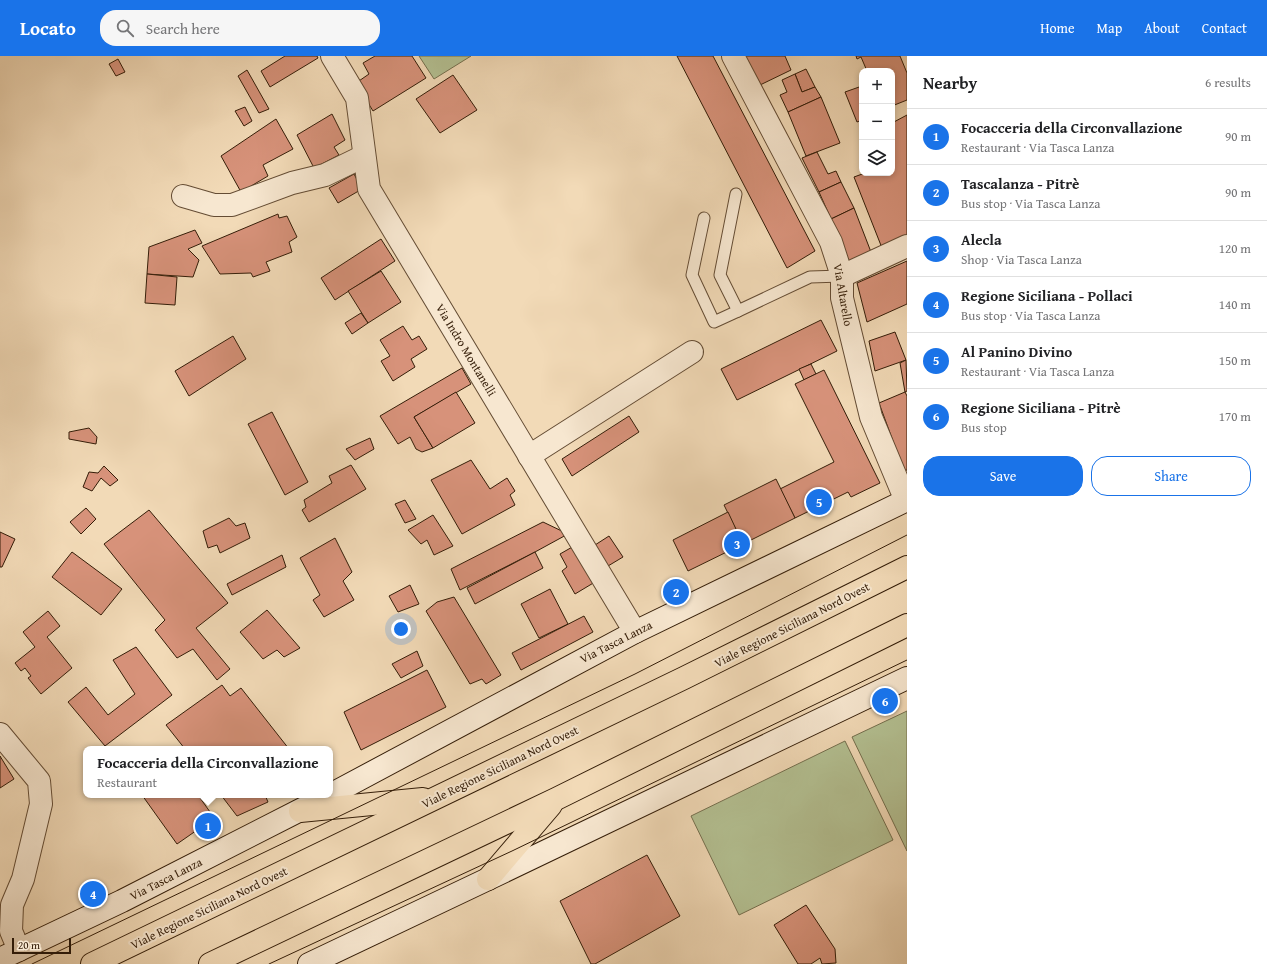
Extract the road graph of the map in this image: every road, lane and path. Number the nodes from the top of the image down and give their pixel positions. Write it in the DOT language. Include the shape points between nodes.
graph roads {
  1 [pos="332,56"];
  2 [pos="733,56"];
  3 [pos="364,156"];
  4 [pos="736,194"];
  5 [pos="183,196"];
  6 [pos="704,218"];
  7 [pos="907,246"];
  8 [pos="842,276"];
  9 [pos="738,310"];
  10 [pos="692,352"];
  11 [pos="529,456"];
  12 [pos="906,500"];
  13 [pos="907,567"];
  14 [pos="907,625"];
  15 [pos="635,632"];
  16 [pos="907,678"];
  17 [pos="0,734"];
  18 [pos="333,793"];
  19 [pos="438,797"];
  20 [pos="324,798"];
  21 [pos="556,799"];
  22 [pos="300,811"];
  23 [pos="488,880"];
  24 [pos="10,954"];
  25 [pos="92,964"];
  26 [pos="210,964"];
  27 [pos="309,964"];
  1 -- 3 [label="street, Via Indro Montanelli" via="357,98"];
  2 -- 8 [label="street, Via Altarello" via="831,242"];
  3 -- 5 [label="street" via="324,175 292,183 232,205 214,205"];
  3 -- 11 [label="street, Via Indro Montanelli" via="369,189"];
  4 -- 9 [label="lane" via="720,275"];
  6 -- 9 [label="lane" via="692,275 714,322"];
  7 -- 8 [label="street"];
  8 -- 9 [label="lane" via="810,277"];
  8 -- 12 [label="street, Via Altarello" via="842,298 870,417"];
  10 -- 11 [label="street"];
  11 -- 15 [label="street, Via Indro Montanelli"];
  12 -- 15 [label="street, Via Tasca Lanza"];
  13 -- 19 [label="main road, Viale Regione Siciliana Nord Ovest"];
  14 -- 21 [label="main road"];
  15 -- 18 [label="street, Via Tasca Lanza"];
  16 -- 23 [label="street"];
  17 -- 24 [label="street" via="39,781 41,804 23,879 12,905"];
  19 -- 22 [label="main road"];
  19 -- 25 [label="main road, Viale Regione Siciliana Nord Ovest"];
  20 -- 22 [label="street, Via Tasca Lanza"];
  21 -- 23 [label="main road"];
  21 -- 26 [label="main road"];
  22 -- 24 [label="street, Via Tasca Lanza"];
  23 -- 27 [label="street"];
}
